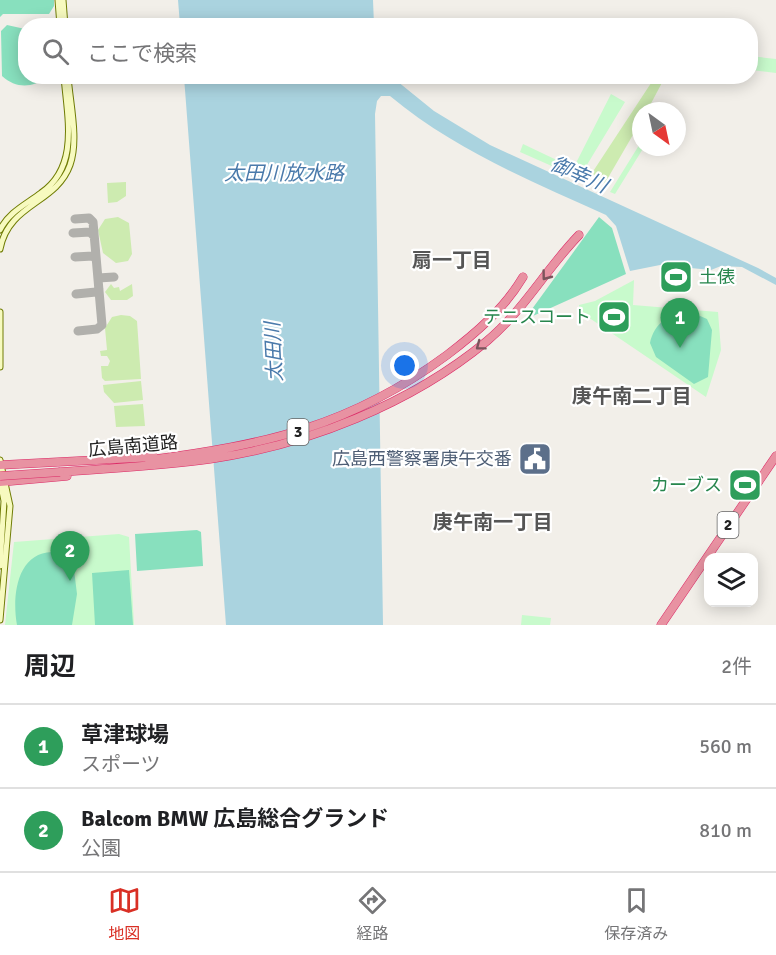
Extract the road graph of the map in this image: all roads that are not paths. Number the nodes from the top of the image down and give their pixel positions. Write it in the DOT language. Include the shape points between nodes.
graph roads {
  1 [pos="61,0"];
  2 [pos="62,18"];
  3 [pos="66,84"];
  4 [pos="67,84"];
  5 [pos="0,230"];
  6 [pos="579,235"];
  7 [pos="0,249"];
  8 [pos="523,277"];
  9 [pos="0,312"];
  10 [pos="0,367"];
  11 [pos="383,401"];
  12 [pos="776,456"];
  13 [pos="167,458"];
  14 [pos="210,458"];
  15 [pos="60,469"];
  16 [pos="1,474"];
  17 [pos="0,566"];
  18 [pos="0,620"];
  19 [pos="661,625"];
  1 -- 2 [label="main road"];
  3 -- 5 [label="main road" via="68,146 63,169 47,188 15,210"];
  4 -- 7 [label="main road" via="73,142 69,167 55,189 12,220"];
  6 -- 11 [label="highway, 3, one-way" via="531,295 488,340 432,378"];
  8 -- 11 [label="highway, 3" via="507,302 478,329"];
  9 -- 10 [label="main road"];
  11 -- 14 [label="highway, 3"];
  11 -- 14 [label="highway, 広島南道路 / 3" via="316,433"];
  12 -- 19 [label="highway, 2"];
  13 -- 14 [label="highway, 広島南道路 / 3"];
  13 -- 15 [label="highway, 広島南道路 / 3"];
  13 -- 16 [label="highway" via="32,464"];
  14 -- 15 [label="highway, 広島南道路 / 3"];
  14 -- 16 [label="highway" via="95,474"];
  15 -- 16 [label="highway, 3, bridge"];
  16 -- 17 [label="main road" via="4,501"];
  16 -- 18 [label="main road" via="10,506"];
}
